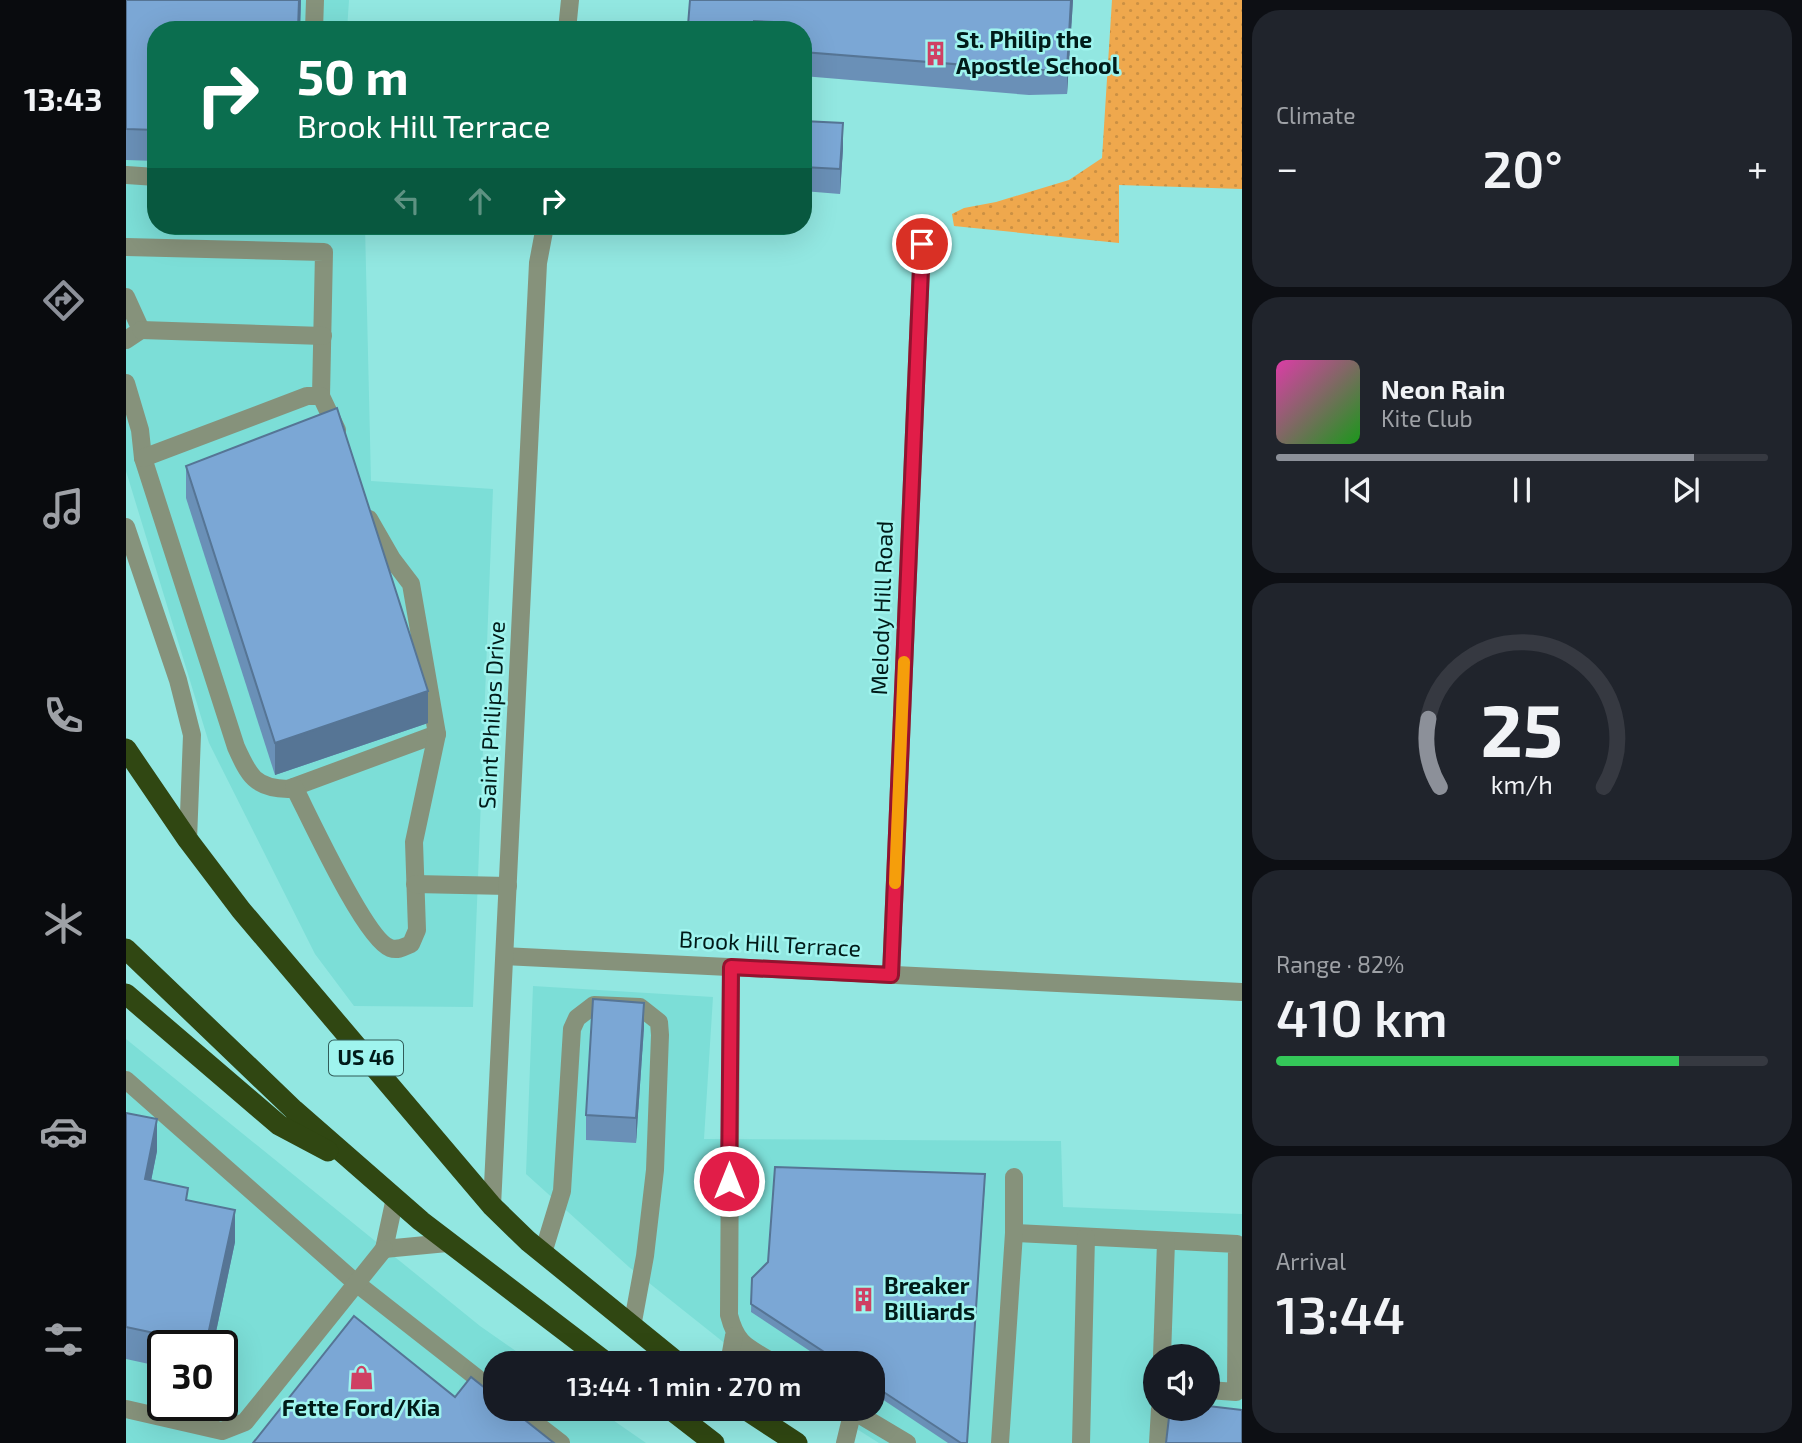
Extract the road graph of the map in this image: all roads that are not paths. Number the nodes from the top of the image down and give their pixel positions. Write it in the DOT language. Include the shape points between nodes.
graph roads {
  1 [pos="315,0"];
  2 [pos="570,0"];
  3 [pos="314,21"];
  4 [pos="569,21"];
  5 [pos="126,175"];
  6 [pos="147,176"];
  7 [pos="543,235"];
  8 [pos="922,244"];
  9 [pos="126,247"];
  10 [pos="126,297"];
  11 [pos="133,335"];
  12 [pos="323,336"];
  13 [pos="126,383"];
  14 [pos="321,396"];
  15 [pos="344,449"];
  16 [pos="143,458"];
  17 [pos="362,500"];
  18 [pos="126,527"];
  19 [pos="437,734"];
  20 [pos="126,749"];
  21 [pos="294,787"];
  22 [pos="188,840"];
  23 [pos="415,884"];
  24 [pos="508,886"];
  25 [pos="126,948"];
  26 [pos="505,956"];
  27 [pos="731,967"];
  28 [pos="891,975"];
  29 [pos="1242,992"];
  30 [pos="126,994"];
  31 [pos="126,1080"];
  32 [pos="363,1171"];
  33 [pos="1014,1177"];
  34 [pos="395,1198"];
  35 [pos="492,1206"];
  36 [pos="1014,1233"];
  37 [pos="1086,1237"];
  38 [pos="1166,1242"];
  39 [pos="447,1243"];
  40 [pos="384,1249"];
  41 [pos="543,1253"];
  42 [pos="356,1283"];
  43 [pos="632,1328"];
  44 [pos="1239,1329"];
  45 [pos="734,1336"];
  46 [pos="1162,1344"];
  47 [pos="591,1351"];
  48 [pos="662,1351"];
  49 [pos="731,1351"];
  50 [pos="753,1351"];
  51 [pos="483,1383"];
  52 [pos="1220,1391"];
  53 [pos="126,1409"];
  54 [pos="533,1421"];
  55 [pos="686,1421"];
  56 [pos="764,1421"];
  57 [pos="849,1421"];
  58 [pos="871,1421"];
  59 [pos="1159,1421"];
  60 [pos="561,1443"];
  61 [pos="714,1443"];
  62 [pos="797,1443"];
  63 [pos="845,1443"];
  64 [pos="907,1443"];
  65 [pos="1000,1443"];
  66 [pos="1081,1443"];
  67 [pos="1158,1443"];
  1 -- 3 [label="street"];
  2 -- 4 [label="street"];
  5 -- 6 [label="street"];
  7 -- 24 [label="street, Saint Philips Drive" via="538,263"];
  8 -- 28 [label="street, Melody Hill Road"];
  9 -- 12 [label="street" via="324,252"];
  10 -- 11 [label="street"];
  11 -- 12 [label="street"];
  12 -- 14 [label="street"];
  13 -- 16 [label="street"];
  14 -- 15 [label="street"];
  14 -- 16 [label="street" via="307,396"];
  16 -- 21 [label="street" via="236,747 257,780 270,788"];
  17 -- 19 [label="street" via="372,526 411,584"];
  18 -- 22 [label="street" via="192,735"];
  19 -- 21 [label="street"];
  19 -- 23 [label="street" via="414,842"];
  20 -- 22 [label="highway, US 46"];
  21 -- 23 [label="street" via="362,917 391,948 411,944 417,930"];
  22 -- 35 [label="highway, US 46" via="241,910"];
  23 -- 24 [label="street"];
  24 -- 26 [label="street, Saint Philips Drive"];
  25 -- 32 [label="highway"];
  26 -- 27 [label="street, Brook Hill Terrace"];
  26 -- 35 [label="street, Saint Philips Drive"];
  27 -- 28 [label="street, Brook Hill Terrace"];
  27 -- 45 [label="street" via="729,1315"];
  28 -- 29 [label="street, Brook Hill Terrace"];
  30 -- 32 [label="highway" via="279,1125"];
  31 -- 42 [label="street"];
  32 -- 34 [label="highway"];
  33 -- 36 [label="street"];
  34 -- 39 [label="highway"];
  34 -- 40 [label="street"];
  35 -- 41 [label="highway, US 46"];
  36 -- 37 [label="street"];
  36 -- 65 [label="street"];
  37 -- 38 [label="street"];
  37 -- 66 [label="street"];
  38 -- 44 [label="street" via="1237,1244"];
  38 -- 46 [label="street"];
  39 -- 40 [label="street"];
  39 -- 47 [label="highway"];
  40 -- 42 [label="street"];
  41 -- 43 [label="highway, US 46"];
  41 -- 43 [label="street" via="562,1191 572,1029 577,1018 594,1005 640,1007 659,1022 660,1035 655,1170"];
  42 -- 51 [label="street"];
  42 -- 53 [label="street" via="245,1422 222,1431"];
  43 -- 48 [label="highway, US 46"];
  44 -- 52 [label="street" via="1236,1392"];
  45 -- 49 [label="street"];
  45 -- 50 [label="street"];
  54 -- 60 [label="street"];
  55 -- 61 [label="highway"];
  56 -- 62 [label="highway"];
  57 -- 63 [label="street"];
  58 -- 64 [label="street"];
  59 -- 67 [label="street"];
}
